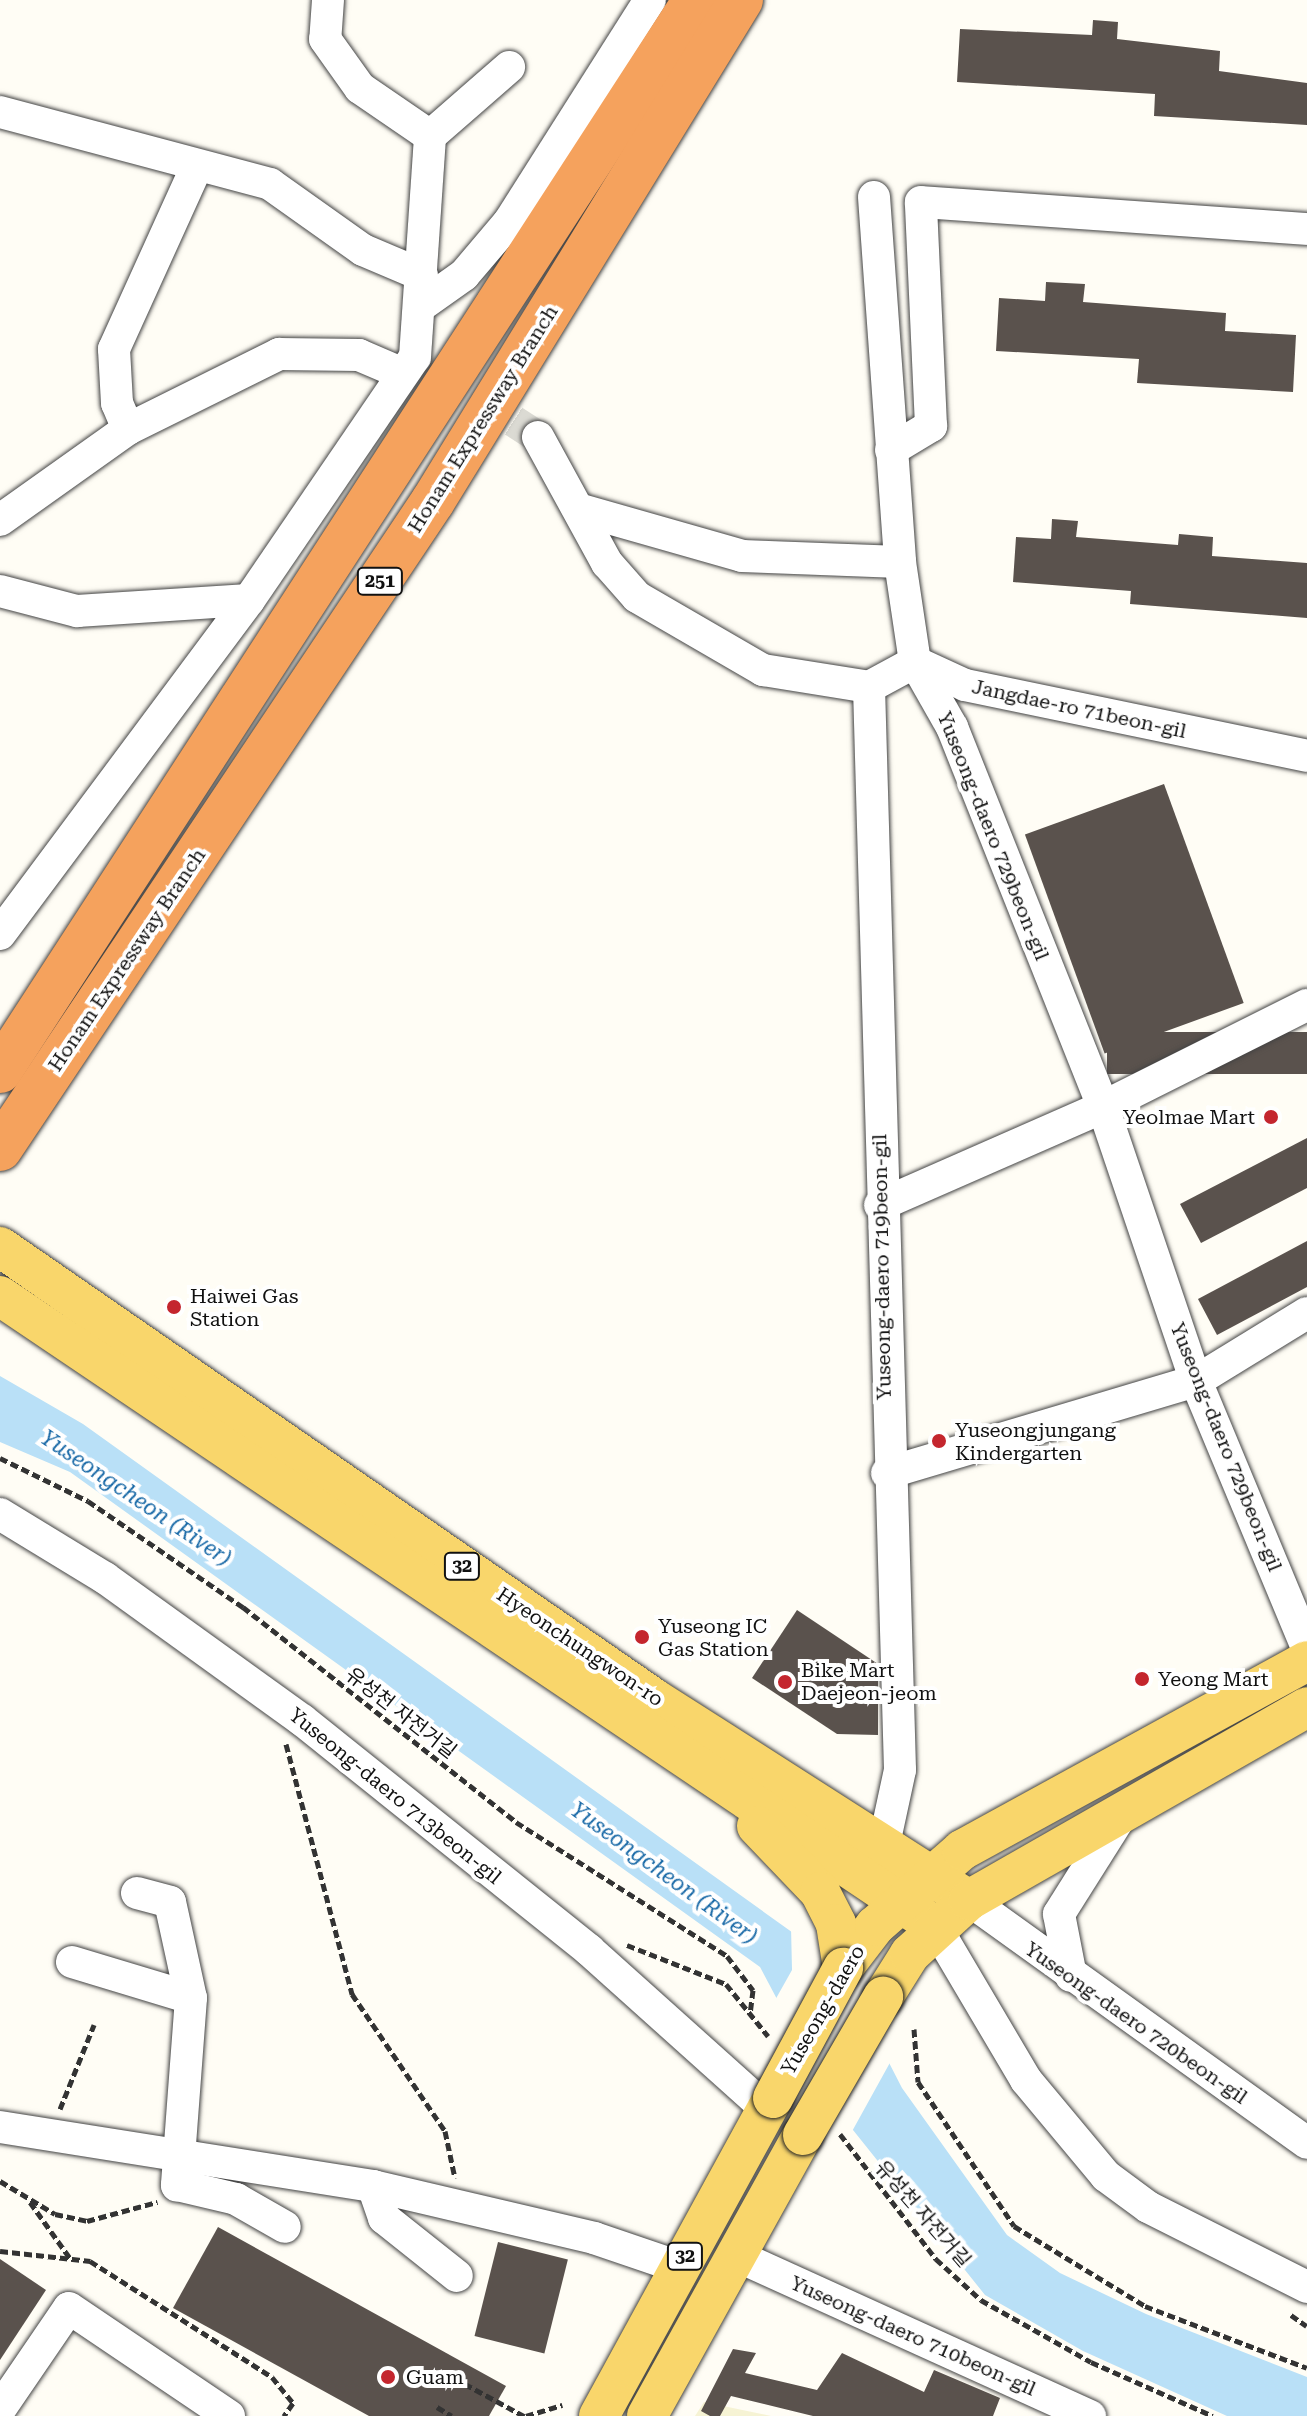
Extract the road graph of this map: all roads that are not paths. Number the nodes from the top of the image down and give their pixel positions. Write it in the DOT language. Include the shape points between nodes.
graph roads {
  1 [pos="328,0"];
  2 [pos="650,0"];
  3 [pos="695,0"];
  4 [pos="741,0"];
  5 [pos="509,67"];
  6 [pos="0,112"];
  7 [pos="430,136"];
  8 [pos="197,166"];
  9 [pos="874,197"];
  10 [pos="1307,229"];
  11 [pos="422,275"];
  12 [pos="419,307"];
  13 [pos="416,366"];
  14 [pos="128,429"];
  15 [pos="538,437"];
  16 [pos="891,450"];
  17 [pos="581,510"];
  18 [pos="0,520"];
  19 [pos="900,562"];
  20 [pos="0,591"];
  21 [pos="249,600"];
  22 [pos="915,662"];
  23 [pos="869,687"];
  24 [pos="1307,756"];
  25 [pos="0,934"];
  26 [pos="1307,1005"];
  27 [pos="0,1071"];
  28 [pos="1103,1107"];
  29 [pos="0,1149"];
  30 [pos="880,1205"];
  31 [pos="0,1247"];
  32 [pos="0,1296"];
  33 [pos="1307,1313"];
  34 [pos="1196,1381"];
  35 [pos="887,1473"];
  36 [pos="0,1514"];
  37 [pos="1307,1648"];
  38 [pos="1307,1661"];
  39 [pos="1307,1707"];
  40 [pos="636,1722"];
  41 [pos="1122,1814"];
  42 [pos="884,1844"];
  43 [pos="931,1875"];
  44 [pos="137,1893"];
  45 [pos="969,1900"];
  46 [pos="900,1902"];
  47 [pos="935,1926"];
  48 [pos="72,1962"];
  49 [pos="843,1968"];
  50 [pos="1071,1976"];
  51 [pos="191,1998"];
  52 [pos="769,2104"];
  53 [pos="0,2127"];
  54 [pos="1307,2143"];
  55 [pos="182,2153"];
  56 [pos="373,2186"];
  57 [pos="285,2227"];
  58 [pos="735,2255"];
  59 [pos="679,2267"];
  60 [pos="457,2276"];
  61 [pos="1307,2287"];
  62 [pos="0,2409"];
  63 [pos="580,2410"];
  64 [pos="229,2416"];
  65 [pos="647,2416"];
  66 [pos="1090,2416"];
  1 -- 7 [label="street" via="325,39 360,88"];
  2 -- 12 [label="street" via="509,222 464,275"];
  3 -- 27 [label="highway, 251"];
  4 -- 29 [label="highway, Honam Expressway Branch / 251" via="433,501"];
  5 -- 7 [label="street"];
  6 -- 8 [label="street"];
  7 -- 11 [label="street"];
  8 -- 11 [label="street" via="270,184 363,250"];
  8 -- 14 [label="street" via="114,349 117,403"];
  9 -- 16 [label="street, Yuseong-daero 729beon-gil"];
  10 -- 16 [label="street" via="921,202 931,426"];
  11 -- 12 [label="street"];
  12 -- 13 [label="street"];
  13 -- 14 [label="street" via="359,355 279,354"];
  13 -- 21 [label="street"];
  14 -- 18 [label="street"];
  15 -- 17 [label="street"];
  16 -- 19 [label="street, Yuseong-daero 729beon-gil"];
  17 -- 19 [label="street" via="742,556"];
  17 -- 23 [label="street" via="627,586 689,633 763,670"];
  19 -- 22 [label="street, Yuseong-daero 729beon-gil"];
  20 -- 21 [label="street" via="77,611"];
  21 -- 25 [label="street"];
  22 -- 23 [label="street"];
  22 -- 24 [label="street, Jangdae-ro 71beon-gil" via="965,685"];
  22 -- 28 [label="street, Yuseong-daero 729beon-gil" via="952,727"];
  23 -- 30 [label="street, Yuseong-daero 719beon-gil"];
  26 -- 28 [label="street"];
  28 -- 30 [label="street"];
  28 -- 34 [label="street, Yuseong-daero 729beon-gil"];
  30 -- 35 [label="street, Yuseong-daero 719beon-gil"];
  31 -- 42 [label="main road, Hyeonchungwon-ro / 32" via="653,1698"];
  32 -- 40 [label="main road, Hyeonchungwon-ro / 32"];
  33 -- 34 [label="street"];
  34 -- 35 [label="street"];
  34 -- 37 [label="street, Yuseong-daero 729beon-gil"];
  35 -- 42 [label="street, Yuseong-daero 719beon-gil" via="900,1770"];
  36 -- 52 [label="street, Yuseong-daero 713beon-gil" via="105,1578 302,1720 589,1950"];
  38 -- 43 [label="main road, Yuseong-daero / 32" via="991,1833"];
  39 -- 41 [label="main road"];
  40 -- 46 [label="main road"];
  40 -- 49 [label="main road" via="747,1817 820,1892 836,1924"];
  41 -- 45 [label="main road"];
  41 -- 50 [label="street" via="1059,1914"];
  42 -- 43 [label="main road, Hyeonchungwon-ro / 32"];
  43 -- 45 [label="main road, Hyeonchungwon-ro / 32"];
  43 -- 46 [label="main road, Yuseong-daero / 32"];
  44 -- 51 [label="street" via="170,1902"];
  45 -- 47 [label="main road"];
  45 -- 50 [label="street, Yuseong-daero 720beon-gil"];
  46 -- 47 [label="main road"];
  46 -- 49 [label="main road, Yuseong-daero / 32"];
  47 -- 58 [label="main road, bridge" via="883,1997 819,2130"];
  47 -- 61 [label="street" via="1026,2080 1106,2176 1148,2207"];
  48 -- 51 [label="street"];
  49 -- 52 [label="main road, Yuseong-daero / 32, bridge"];
  50 -- 54 [label="street, Yuseong-daero 720beon-gil"];
  51 -- 55 [label="street"];
  52 -- 59 [label="main road, Yuseong-daero / 32"];
  53 -- 55 [label="street"];
  55 -- 56 [label="street"];
  55 -- 57 [label="street" via="177,2185 236,2199"];
  56 -- 59 [label="street"];
  56 -- 60 [label="street" via="384,2218"];
  58 -- 65 [label="main road"];
  58 -- 66 [label="street, Yuseong-daero 710beon-gil"];
  59 -- 63 [label="main road, Yuseong-daero / 32"];
  62 -- 64 [label="street" via="69,2308"];
}
